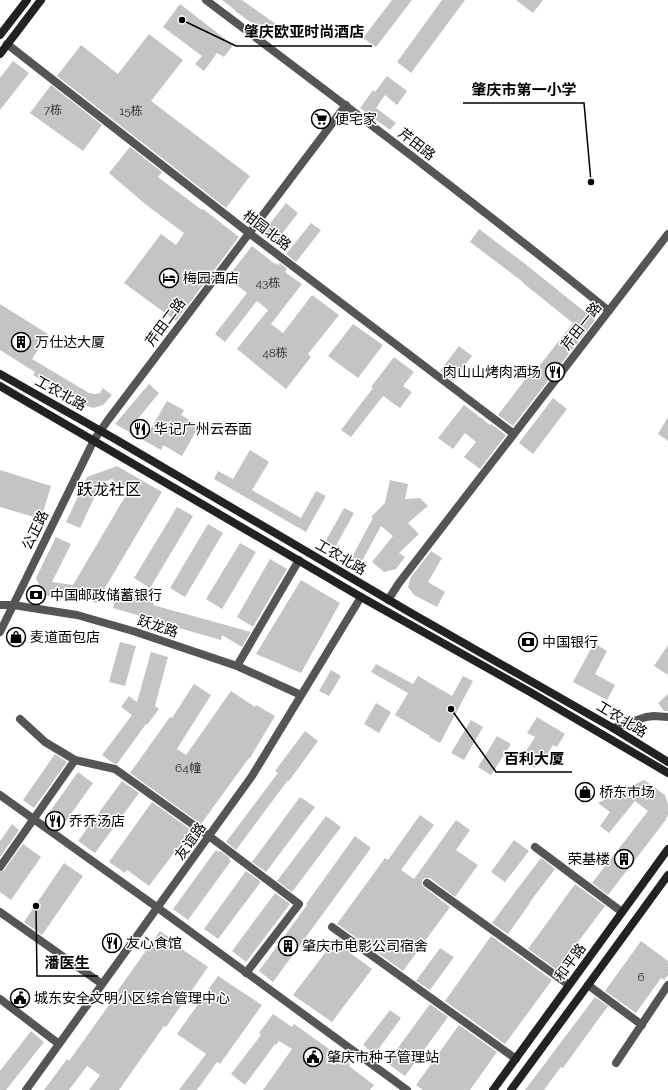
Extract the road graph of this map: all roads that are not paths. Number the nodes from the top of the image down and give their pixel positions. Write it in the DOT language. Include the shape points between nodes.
graph roads {
  1 [pos="27,0"];
  2 [pos="41,0"];
  3 [pos="206,0"];
  4 [pos="0,35"];
  5 [pos="7,44"];
  6 [pos="0,54"];
  7 [pos="346,105"];
  8 [pos="249,233"];
  9 [pos="668,234"];
  10 [pos="610,311"];
  11 [pos="0,374"];
  12 [pos="0,386"];
  13 [pos="100,431"];
  14 [pos="514,434"];
  15 [pos="94,440"];
  16 [pos="299,560"];
  17 [pos="361,597"];
  18 [pos="388,600"];
  19 [pos="0,605"];
  20 [pos="13,605"];
  21 [pos="0,632"];
  22 [pos="237,666"];
  23 [pos="301,695"];
  24 [pos="668,718"];
  25 [pos="20,719"];
  26 [pos="614,728"];
  27 [pos="76,760"];
  28 [pos="668,762"];
  29 [pos="668,773"];
  30 [pos="0,795"];
  31 [pos="34,819"];
  32 [pos="209,836"];
  33 [pos="535,848"];
  34 [pos="668,849"];
  35 [pos="0,867"];
  36 [pos="668,874"];
  37 [pos="427,883"];
  38 [pos="158,908"];
  39 [pos="0,912"];
  40 [pos="622,912"];
  41 [pos="332,927"];
  42 [pos="246,973"];
  43 [pos="102,984"];
  44 [pos="570,985"];
  45 [pos="588,985"];
  46 [pos="668,985"];
  47 [pos="0,999"];
  48 [pos="642,1025"];
  49 [pos="59,1044"];
  50 [pos="516,1059"];
  51 [pos="616,1063"];
  52 [pos="26,1090"];
  53 [pos="407,1090"];
  54 [pos="493,1090"];
  55 [pos="511,1090"];
  1 -- 4 [label="street"];
  2 -- 5 [label="street"];
  3 -- 7 [label="street, 芹田路"];
  5 -- 6 [label="street"];
  5 -- 8 [label="street, 柑园北路"];
  7 -- 8 [label="street, 芹田二路"];
  7 -- 10 [label="street, 芹田路"];
  8 -- 13 [label="street, 芹田二路"];
  8 -- 14 [label="street, 柑园北路"];
  9 -- 10 [label="street, 芹田一路"];
  10 -- 14 [label="street, 芹田一路"];
  11 -- 13 [label="street, 工农北路"];
  12 -- 15 [label="street, 工农北路"];
  13 -- 15 [label="street, 芹田二路"];
  13 -- 18 [label="street, 工农北路"];
  14 -- 18 [label="street, 芹田一路"];
  15 -- 16 [label="street, 工农北路"];
  15 -- 20 [label="street, 公正路"];
  16 -- 17 [label="street, 工农北路"];
  16 -- 22 [label="street"];
  17 -- 23 [label="street, 友谊路"];
  17 -- 29 [label="street, 工农北路"];
  18 -- 26 [label="street, 工农北路"];
  19 -- 20 [label="street, 跃龙路"];
  20 -- 21 [label="street, 公正路"];
  20 -- 22 [label="street, 跃龙路" via="77,615"];
  22 -- 23 [label="street, 跃龙路"];
  23 -- 32 [label="street, 友谊路" via="252,776"];
  24 -- 26 [label="street" via="646,717"];
  25 -- 27 [label="street" via="45,742"];
  26 -- 28 [label="street, 工农北路"];
  27 -- 31 [label="street"];
  27 -- 32 [label="street" via="115,769"];
  30 -- 31 [label="street"];
  31 -- 35 [label="street"];
  31 -- 38 [label="street"];
  32 -- 38 [label="street, 友谊路"];
  32 -- 42 [label="street" via="299,904"];
  33 -- 40 [label="street"];
  34 -- 40 [label="street, 和平路"];
  36 -- 45 [label="street, 和平路"];
  37 -- 44 [label="street"];
  38 -- 42 [label="street"];
  38 -- 43 [label="street, 友谊路"];
  39 -- 43 [label="street"];
  40 -- 44 [label="street, 和平路"];
  41 -- 50 [label="street"];
  42 -- 53 [label="street"];
  43 -- 49 [label="street, 友谊路"];
  44 -- 50 [label="street, 和平路"];
  45 -- 48 [label="street"];
  45 -- 55 [label="street, 和平路"];
  46 -- 48 [label="street"];
  47 -- 49 [label="street"];
  48 -- 51 [label="street"];
  49 -- 52 [label="street, 友谊路"];
  50 -- 54 [label="street, 和平路"];
}
